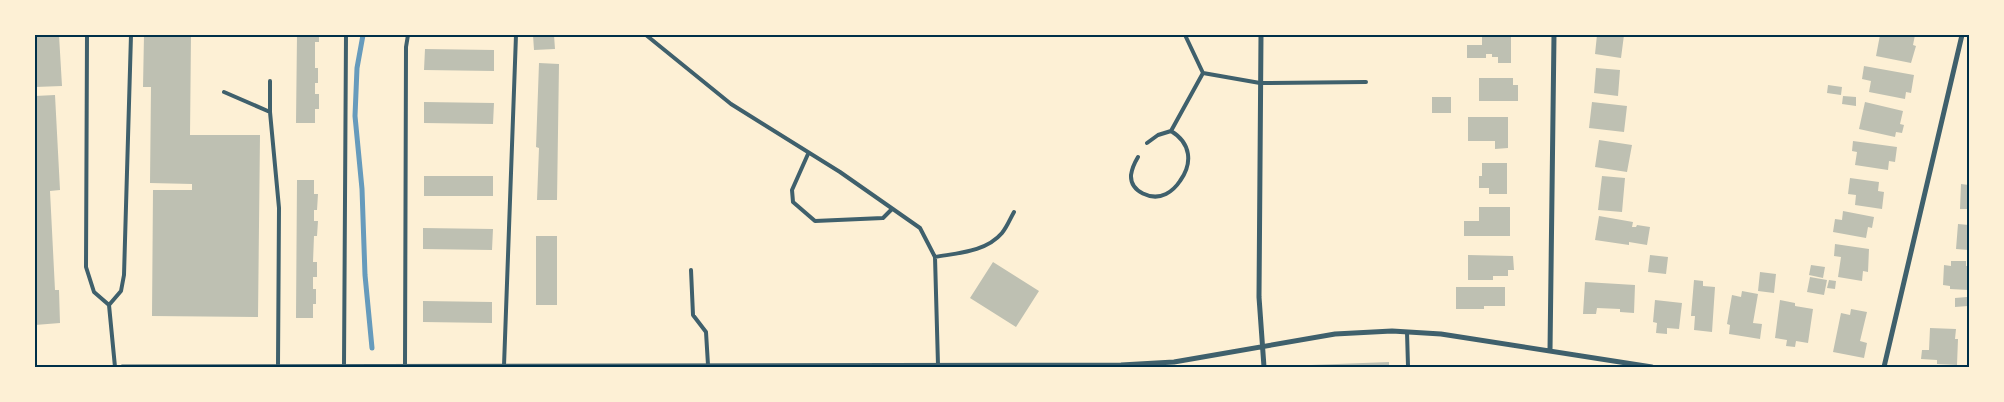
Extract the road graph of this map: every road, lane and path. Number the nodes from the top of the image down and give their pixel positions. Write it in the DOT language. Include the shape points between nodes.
graph roads {
  1 [pos="87,35"];
  2 [pos="131,35"];
  3 [pos="346,35"];
  4 [pos="408,35"];
  5 [pos="516,35"];
  6 [pos="646,35"];
  7 [pos="1186,35"];
  8 [pos="1261,35"];
  9 [pos="1554,35"];
  10 [pos="1962,35"];
  11 [pos="1203,73"];
  12 [pos="270,81"];
  13 [pos="1366,82"];
  14 [pos="1260,83"];
  15 [pos="224,92"];
  16 [pos="270,112"];
  17 [pos="1172,131"];
  18 [pos="1146,143"];
  19 [pos="808,154"];
  20 [pos="1138,156"];
  21 [pos="892,209"];
  22 [pos="1014,212"];
  23 [pos="935,257"];
  24 [pos="691,270"];
  25 [pos="108,305"];
  26 [pos="1407,332"];
  27 [pos="1261,347"];
  28 [pos="1550,351"];
  29 [pos="1173,364"];
  30 [pos="708,365"];
  31 [pos="938,365"];
  32 [pos="278,366"];
  33 [pos="344,366"];
  34 [pos="405,366"];
  35 [pos="434,366"];
  36 [pos="504,366"];
  37 [pos="552,366"];
  38 [pos="760,366"];
  39 [pos="1408,366"];
  40 [pos="115,367"];
  41 [pos="122,367"];
  42 [pos="1264,367"];
  43 [pos="1652,367"];
  44 [pos="1884,367"];
  1 -- 25 [label="lane" via="86,267 94,292"];
  2 -- 25 [label="lane" via="124,275 121,291"];
  3 -- 33 [label="lane"];
  4 -- 34 [label="lane"];
  5 -- 36 [label="lane"];
  6 -- 19 [label="lane" via="731,104"];
  7 -- 11 [label="lane"];
  8 -- 14 [label="street"];
  9 -- 28 [label="street"];
  10 -- 44 [label="street"];
  11 -- 14 [label="lane"];
  11 -- 17 [label="lane"];
  12 -- 16 [label="lane"];
  13 -- 14 [label="lane"];
  14 -- 27 [label="street"];
  15 -- 16 [label="lane"];
  16 -- 32 [label="lane" via="279,208"];
  17 -- 18 [label="lane"];
  17 -- 20 [label="lane" via="1186,144 1189,156 1186,173 1173,190 1161,196 1140,192 1131,177"];
  19 -- 21 [label="lane"];
  19 -- 21 [label="lane" via="792,190 793,202 815,221 883,218"];
  21 -- 23 [label="lane" via="920,228"];
  22 -- 23 [label="lane" via="1002,233 989,244"];
  23 -- 31 [label="lane"];
  24 -- 30 [label="lane" via="693,315 706,332"];
  25 -- 40 [label="lane"];
  26 -- 27 [label="street" via="1335,334"];
  26 -- 28 [label="street"];
  26 -- 39 [label="lane"];
  27 -- 29 [label="street"];
  27 -- 42 [label="street"];
  28 -- 43 [label="street"];
  29 -- 31 [label="street"];
  30 -- 37 [label="street"];
  30 -- 38 [label="street"];
  31 -- 38 [label="street"];
  32 -- 33 [label="street"];
  32 -- 41 [label="street"];
  33 -- 34 [label="street"];
  34 -- 35 [label="street"];
  35 -- 36 [label="street"];
  36 -- 37 [label="street"];
}
